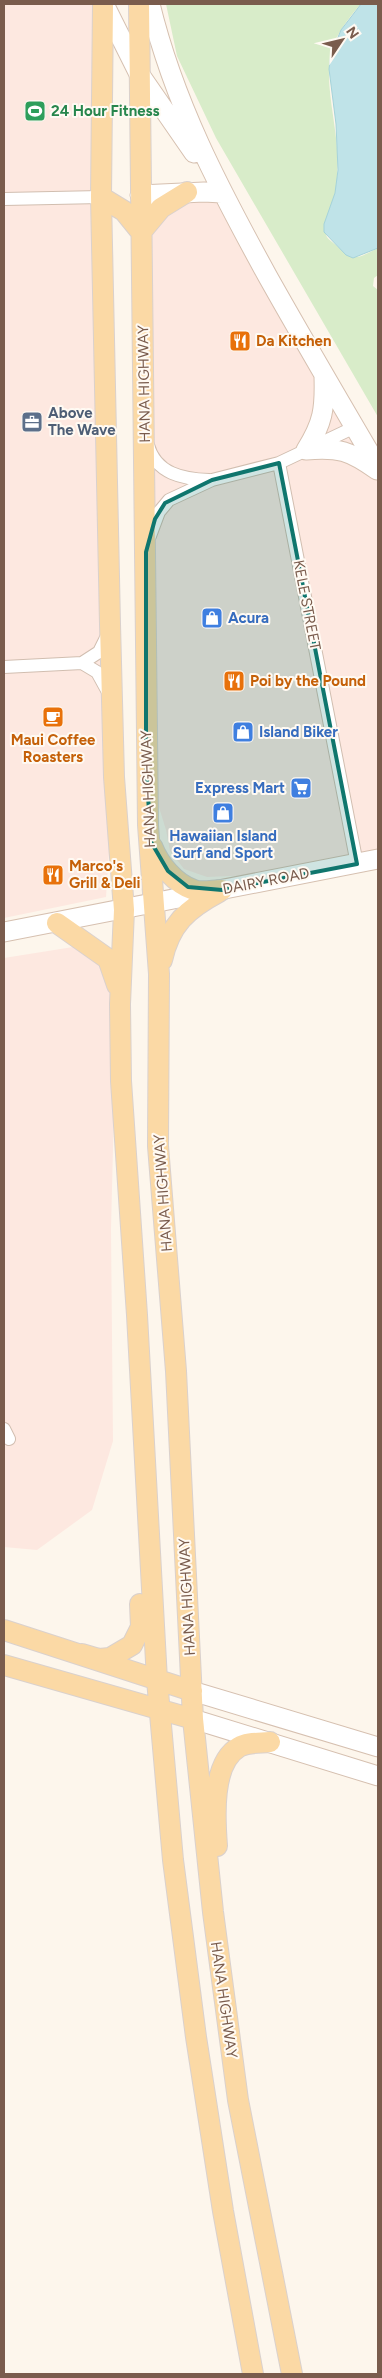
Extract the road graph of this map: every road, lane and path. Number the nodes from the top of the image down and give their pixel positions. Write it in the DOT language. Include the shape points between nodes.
graph roads {
  1 [pos="104,4"];
  2 [pos="139,4"];
  3 [pos="150,4"];
  4 [pos="138,72"];
  5 [pos="187,192"];
  6 [pos="222,194"];
  7 [pos="140,195"];
  8 [pos="102,197"];
  9 [pos="4,199"];
  10 [pos="141,232"];
  11 [pos="324,374"];
  12 [pos="355,427"];
  13 [pos="145,433"];
  14 [pos="306,450"];
  15 [pos="279,463"];
  16 [pos="378,467"];
  17 [pos="378,471"];
  18 [pos="212,480"];
  19 [pos="146,552"];
  20 [pos="110,624"];
  21 [pos="82,663"];
  22 [pos="4,667"];
  23 [pos="111,699"];
  24 [pos="148,825"];
  25 [pos="378,859"];
  26 [pos="357,864"];
  27 [pos="222,890"];
  28 [pos="154,903"];
  29 [pos="124,910"];
  30 [pos="56,923"];
  31 [pos="4,932"];
  32 [pos="159,974"];
  33 [pos="120,1004"];
  34 [pos="137,1315"];
  35 [pos="4,1630"];
  36 [pos="82,1654"];
  37 [pos="4,1665"];
  38 [pos="157,1680"];
  39 [pos="192,1691"];
  40 [pos="159,1709"];
  41 [pos="193,1719"];
  42 [pos="270,1742"];
  43 [pos="378,1747"];
  44 [pos="378,1776"];
  45 [pos="238,2100"];
  46 [pos="222,2210"];
  47 [pos="244,2374"];
  48 [pos="253,2374"];
  49 [pos="292,2374"];
  1 -- 4 [label="street"];
  1 -- 8 [label="main road, HANA HIGHWAY"];
  2 -- 4 [label="main road, HANA HIGHWAY"];
  3 -- 6 [label="street" via="175,90"];
  4 -- 6 [label="street"];
  4 -- 7 [label="main road, HANA HIGHWAY"];
  5 -- 6 [label="street"];
  5 -- 7 [label="street"];
  5 -- 10 [label="main road" via="160,208"];
  6 -- 11 [label="street"];
  7 -- 8 [label="main road"];
  7 -- 10 [label="main road, HANA HIGHWAY"];
  8 -- 9 [label="street"];
  8 -- 10 [label="main road" via="124,211"];
  8 -- 20 [label="main road, HANA HIGHWAY"];
  10 -- 13 [label="main road, HANA HIGHWAY"];
  11 -- 12 [label="street"];
  11 -- 14 [label="street" via="323,419"];
  12 -- 14 [label="street"];
  12 -- 16 [label="street"];
  13 -- 18 [label="street" via="154,459 165,471 184,478"];
  13 -- 19 [label="main road, HANA HIGHWAY"];
  14 -- 15 [label="street"];
  14 -- 17 [label="street" via="342,450"];
  15 -- 18 [label="street"];
  15 -- 26 [label="street, KELE STREET"];
  18 -- 19 [label="street" via="165,503 151,530"];
  19 -- 24 [label="main road, HANA HIGHWAY"];
  20 -- 21 [label="street" via="102,648"];
  20 -- 23 [label="main road, HANA HIGHWAY"];
  21 -- 22 [label="street"];
  21 -- 23 [label="street" via="100,674"];
  23 -- 29 [label="main road, HANA HIGHWAY"];
  24 -- 27 [label="main road" via="154,850 174,877 196,891"];
  24 -- 28 [label="main road, HANA HIGHWAY"];
  25 -- 26 [label="street, DAIRY ROAD"];
  26 -- 27 [label="street, DAIRY ROAD"];
  27 -- 28 [label="street, DAIRY ROAD"];
  27 -- 32 [label="main road" via="199,902 178,922 166,940"];
  28 -- 29 [label="street, DAIRY ROAD"];
  28 -- 32 [label="main road, HANA HIGHWAY"];
  29 -- 30 [label="street"];
  29 -- 33 [label="main road, HANA HIGHWAY"];
  30 -- 31 [label="street"];
  30 -- 33 [label="main road" via="108,959"];
  32 -- 39 [label="main road, HANA HIGHWAY" via="158,1146 176,1371"];
  33 -- 34 [label="main road, HANA HIGHWAY" via="121,1081"];
  34 -- 36 [label="main road" via="130,1406 141,1627 132,1645 116,1656 99,1659"];
  34 -- 38 [label="main road, HANA HIGHWAY"];
  35 -- 36 [label="main road"];
  36 -- 38 [label="main road"];
  37 -- 40 [label="main road"];
  38 -- 39 [label="main road"];
  38 -- 40 [label="main road, HANA HIGHWAY"];
  39 -- 41 [label="main road, HANA HIGHWAY"];
  39 -- 43 [label="street"];
  40 -- 41 [label="main road"];
  40 -- 46 [label="main road, HANA HIGHWAY" via="173,1860"];
  41 -- 42 [label="street"];
  41 -- 45 [label="main road, HANA HIGHWAY" via="212,1912"];
  42 -- 44 [label="street"];
  42 -- 45 [label="main road" via="239,1747 222,1765 218,1778 217,1841 238,2035"];
  45 -- 49 [label="main road, HANA HIGHWAY"];
  46 -- 47 [label="main road" via="222,2261"];
  46 -- 48 [label="main road, HANA HIGHWAY"];
}
